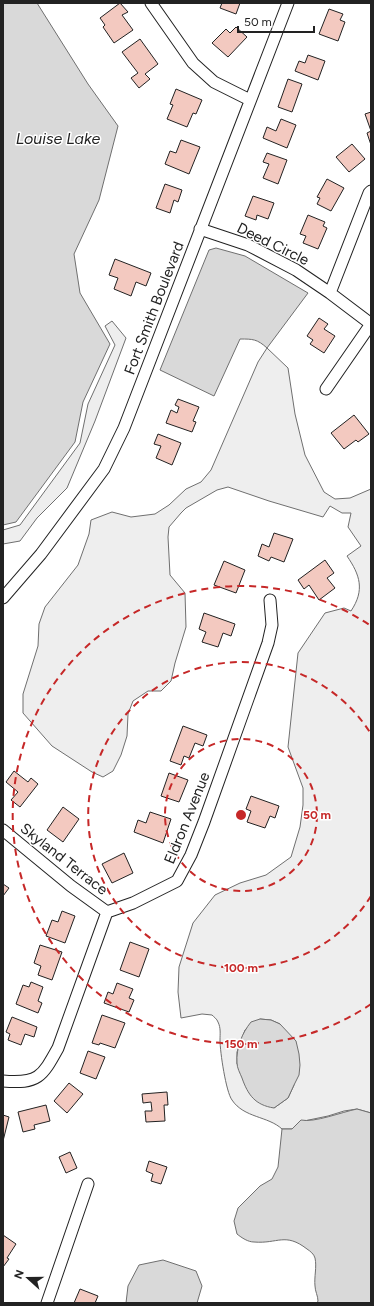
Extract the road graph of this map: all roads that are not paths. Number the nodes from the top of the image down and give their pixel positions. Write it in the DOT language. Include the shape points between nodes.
graph roads {
  1 [pos="151,3"];
  2 [pos="288,3"];
  3 [pos="250,100"];
  4 [pos="371,191"];
  5 [pos="200,229"];
  6 [pos="330,293"];
  7 [pos="371,324"];
  8 [pos="326,389"];
  9 [pos="3,598"];
  10 [pos="270,600"];
  11 [pos="3,830"];
  12 [pos="107,912"];
  13 [pos="3,1080"];
  14 [pos="88,1184"];
  15 [pos="46,1303"];
  1 -- 3 [label="street" via="192,63 214,82"];
  2 -- 3 [label="street, Fort Smith Boulevard"];
  3 -- 5 [label="street, Fort Smith Boulevard"];
  4 -- 6 [label="street"];
  5 -- 6 [label="street, Deed Circle" via="248,245 296,270"];
  5 -- 9 [label="street, Fort Smith Boulevard" via="124,428 104,469 41,554"];
  6 -- 7 [label="street, Deed Circle"];
  7 -- 8 [label="street"];
  10 -- 12 [label="street, Eldron Avenue" via="272,625 268,643 191,855 177,881 133,903"];
  11 -- 12 [label="street, Skyland Terrace"];
  12 -- 13 [label="street" via="58,1048 47,1068 34,1080"];
  14 -- 15 [label="street"];
}
